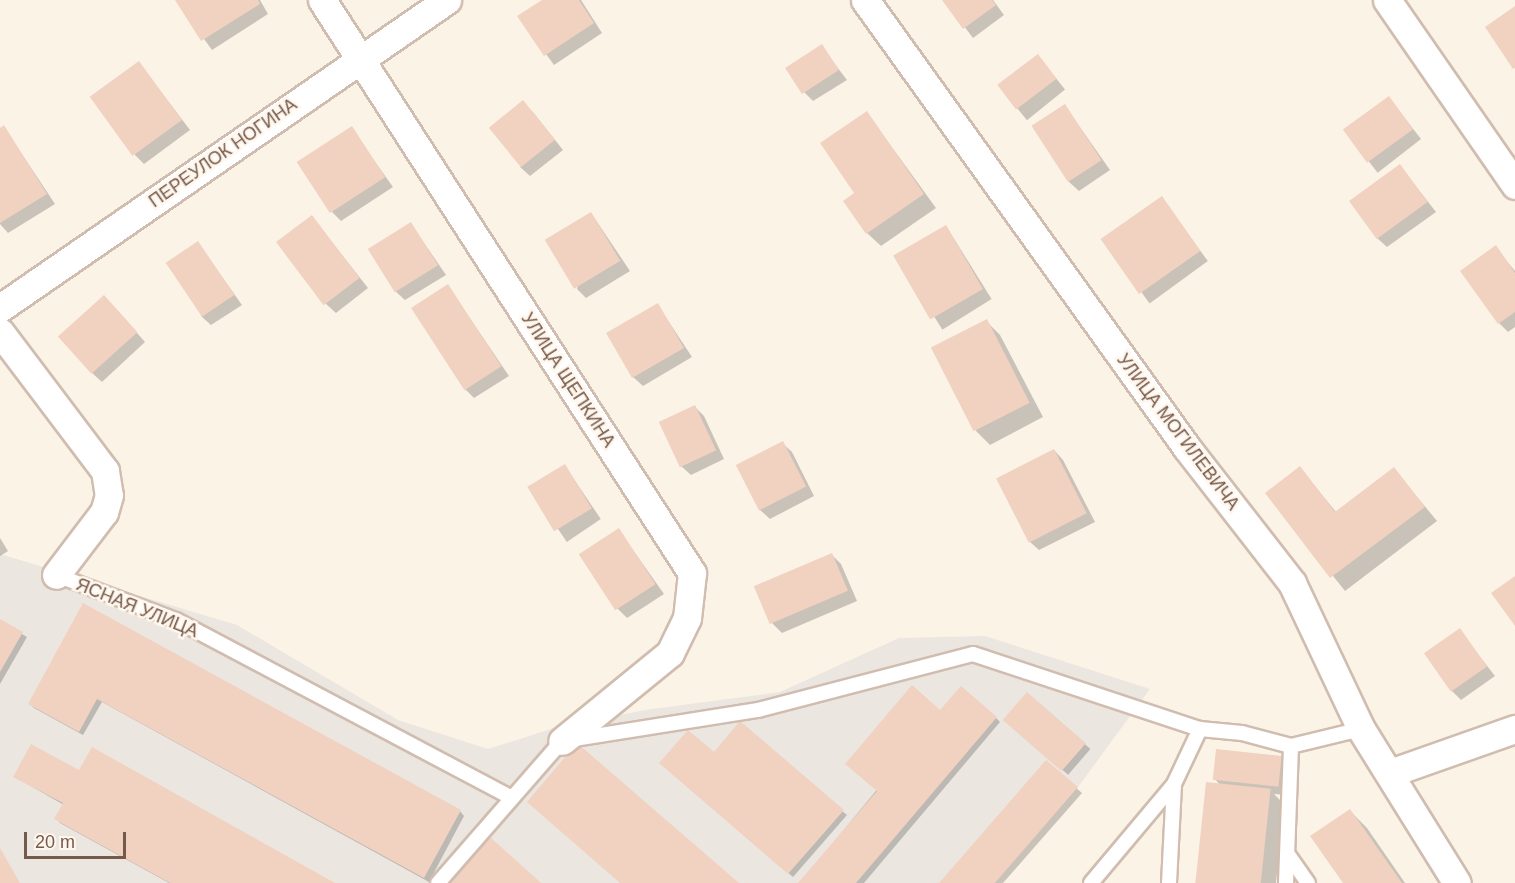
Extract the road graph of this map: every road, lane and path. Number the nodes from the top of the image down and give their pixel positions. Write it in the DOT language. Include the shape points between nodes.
graph roads {
  1 [pos="322,0"];
  2 [pos="447,0"];
  3 [pos="865,0"];
  4 [pos="1387,0"];
  5 [pos="361,57"];
  6 [pos="1515,185"];
  7 [pos="0,308"];
  8 [pos="0,332"];
  9 [pos="56,575"];
  10 [pos="1200,729"];
  11 [pos="1361,729"];
  12 [pos="1515,729"];
  13 [pos="562,741"];
  14 [pos="1291,746"];
  15 [pos="1390,773"];
  16 [pos="1174,783"];
  17 [pos="511,797"];
  18 [pos="1288,856"];
  19 [pos="438,883"];
  20 [pos="1091,883"];
  21 [pos="1169,883"];
  22 [pos="1286,883"];
  23 [pos="1308,883"];
  24 [pos="1457,883"];
  1 -- 5 [label="street, УЛИЦА ЩЕПКИНА"];
  2 -- 5 [label="street, ПЕРЕУЛОК НОГИНА"];
  3 -- 11 [label="street, УЛИЦА МОГИЛЕВИЧА" via="1187,447 1293,583"];
  4 -- 6 [label="street"];
  5 -- 7 [label="street, ПЕРЕУЛОК НОГИНА"];
  5 -- 13 [label="street, УЛИЦА ЩЕПКИНА" via="692,573 687,618 670,653"];
  8 -- 9 [label="street, ЯСНАЯ УЛИЦА" via="105,471 109,495 104,512"];
  9 -- 17 [label="lane, ЯСНАЯ УЛИЦА" via="177,620"];
  10 -- 13 [label="lane" via="973,654 758,710"];
  10 -- 14 [label="lane" via="1242,733"];
  10 -- 16 [label="lane"];
  11 -- 14 [label="lane"];
  11 -- 15 [label="street, УЛИЦА МОГИЛЕВИЧА"];
  12 -- 15 [label="street"];
  13 -- 17 [label="lane"];
  14 -- 18 [label="lane"];
  15 -- 24 [label="street, УЛИЦА МОГИЛЕВИЧА"];
  16 -- 20 [label="lane"];
  16 -- 21 [label="lane"];
  17 -- 19 [label="lane"];
  18 -- 22 [label="lane"];
  18 -- 23 [label="lane"];
}
